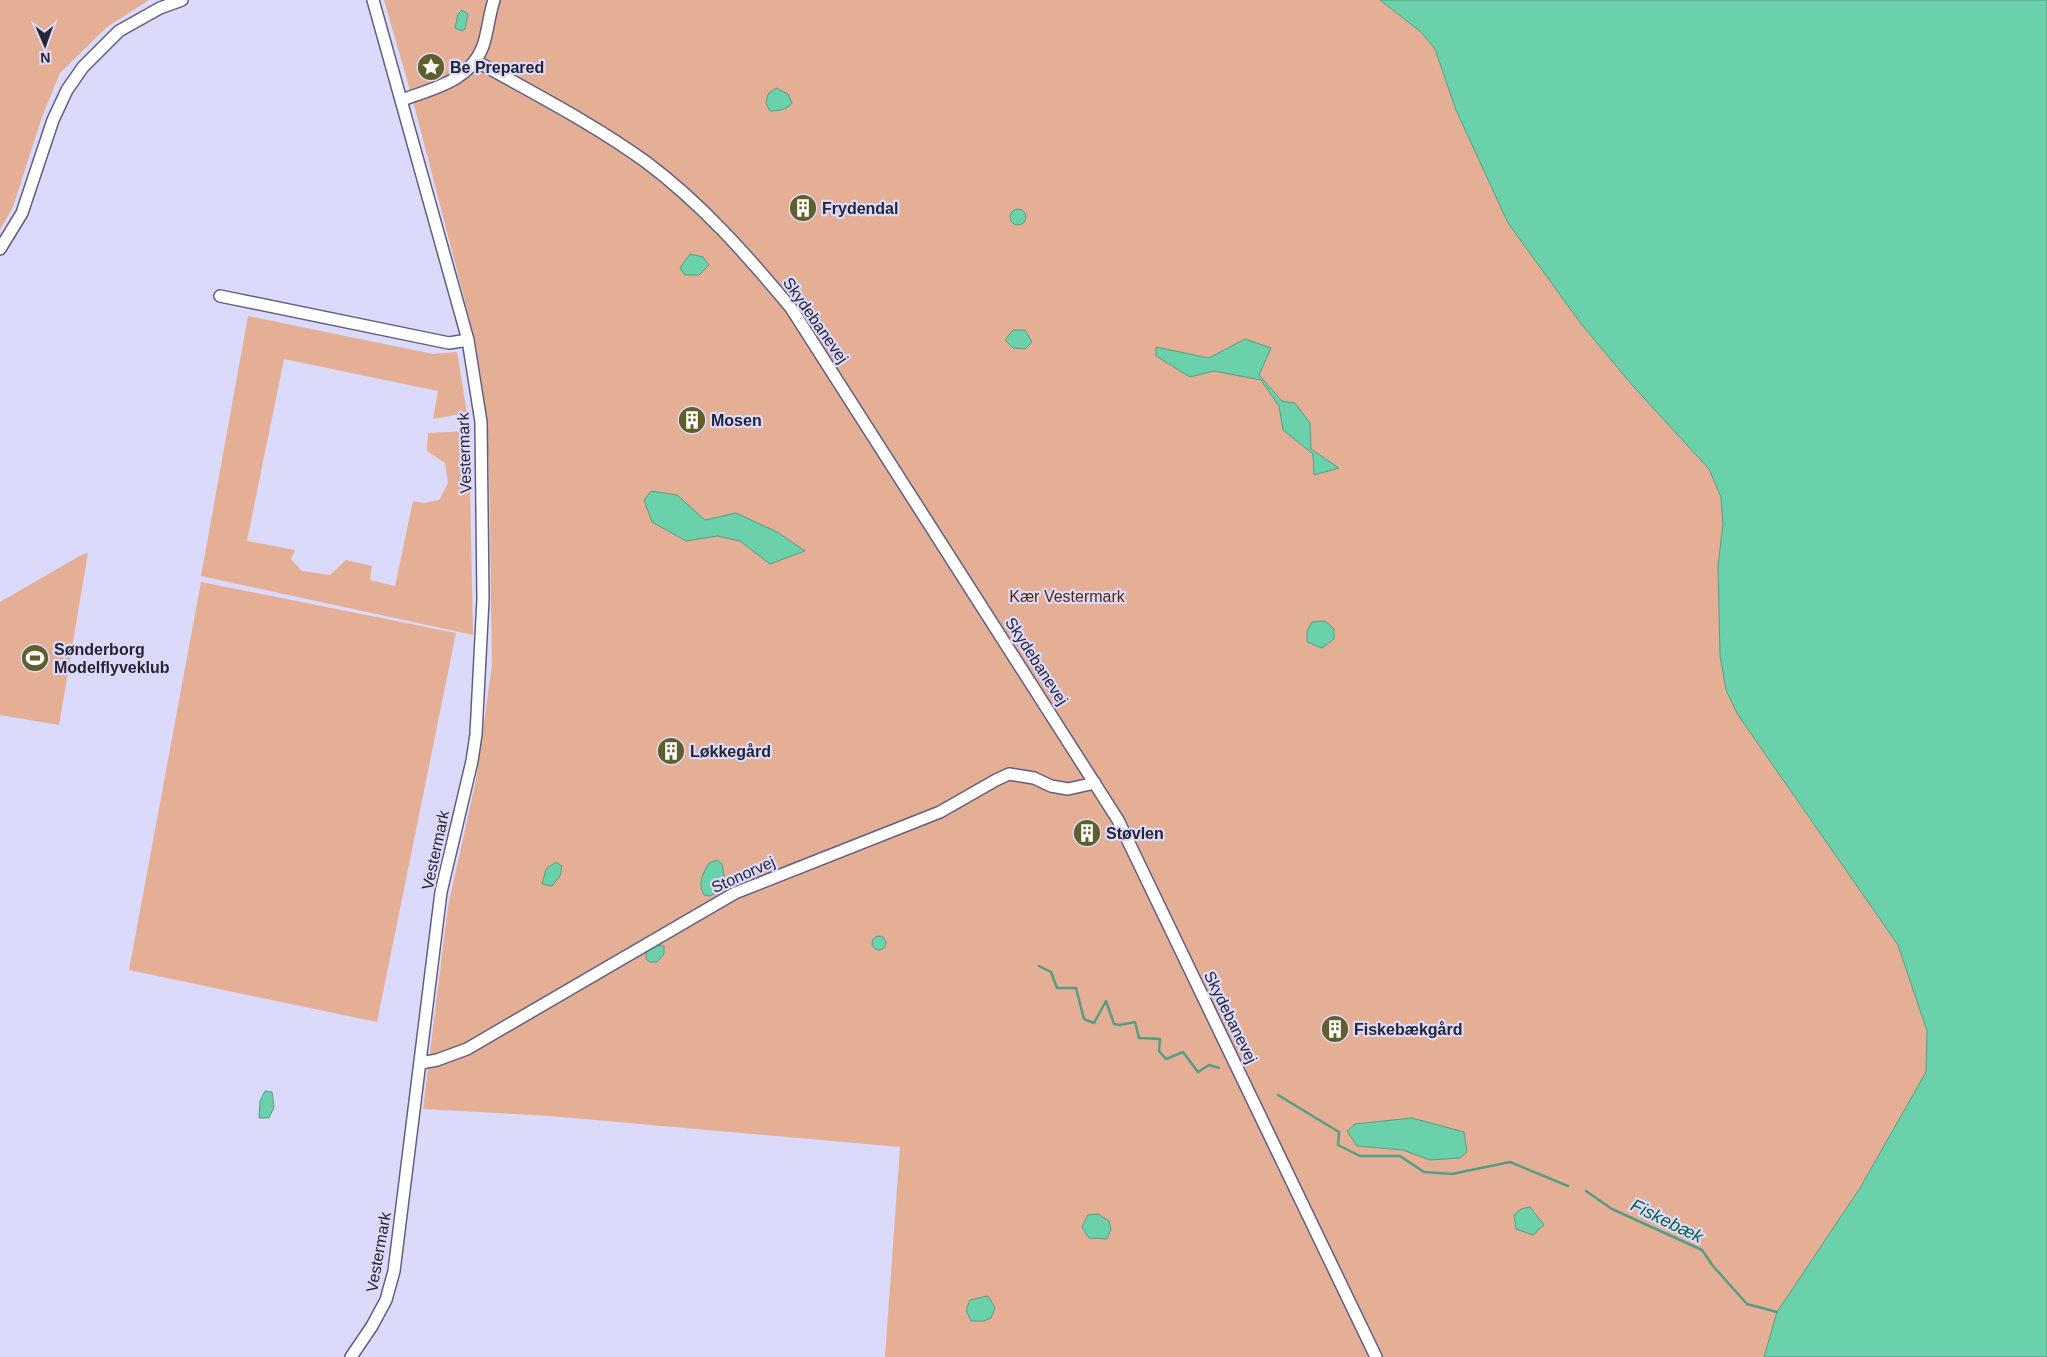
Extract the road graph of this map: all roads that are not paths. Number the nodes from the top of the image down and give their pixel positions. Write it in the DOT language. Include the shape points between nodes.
graph roads {
  1 [pos="182,0"];
  2 [pos="373,0"];
  3 [pos="494,0"];
  4 [pos="476,61"];
  5 [pos="402,100"];
  6 [pos="0,248"];
  7 [pos="220,296"];
  8 [pos="468,340"];
  9 [pos="1095,783"];
  10 [pos="421,1063"];
  11 [pos="351,1357"];
  12 [pos="1376,1357"];
  1 -- 6 [label="street" via="160,8 119,31 83,67 67,90 53,120 22,213"];
  2 -- 5 [label="street, Vestermark"];
  3 -- 4 [label="street"];
  4 -- 5 [label="street" via="450,82"];
  4 -- 9 [label="street, Skydebanevej" via="575,116 646,162 684,193 758,268 791,308 823,356"];
  5 -- 8 [label="street, Vestermark"];
  7 -- 8 [label="street" via="449,343"];
  8 -- 10 [label="street, Vestermark" via="481,422 481,664 476,734 441,892"];
  9 -- 10 [label="street, Stonorvej" via="1068,789 1009,774 940,812 735,893 467,1049"];
  9 -- 12 [label="street, Skydebanevej" via="1118,820"];
  10 -- 11 [label="street, Vestermark" via="394,1271 386,1300"];
}
